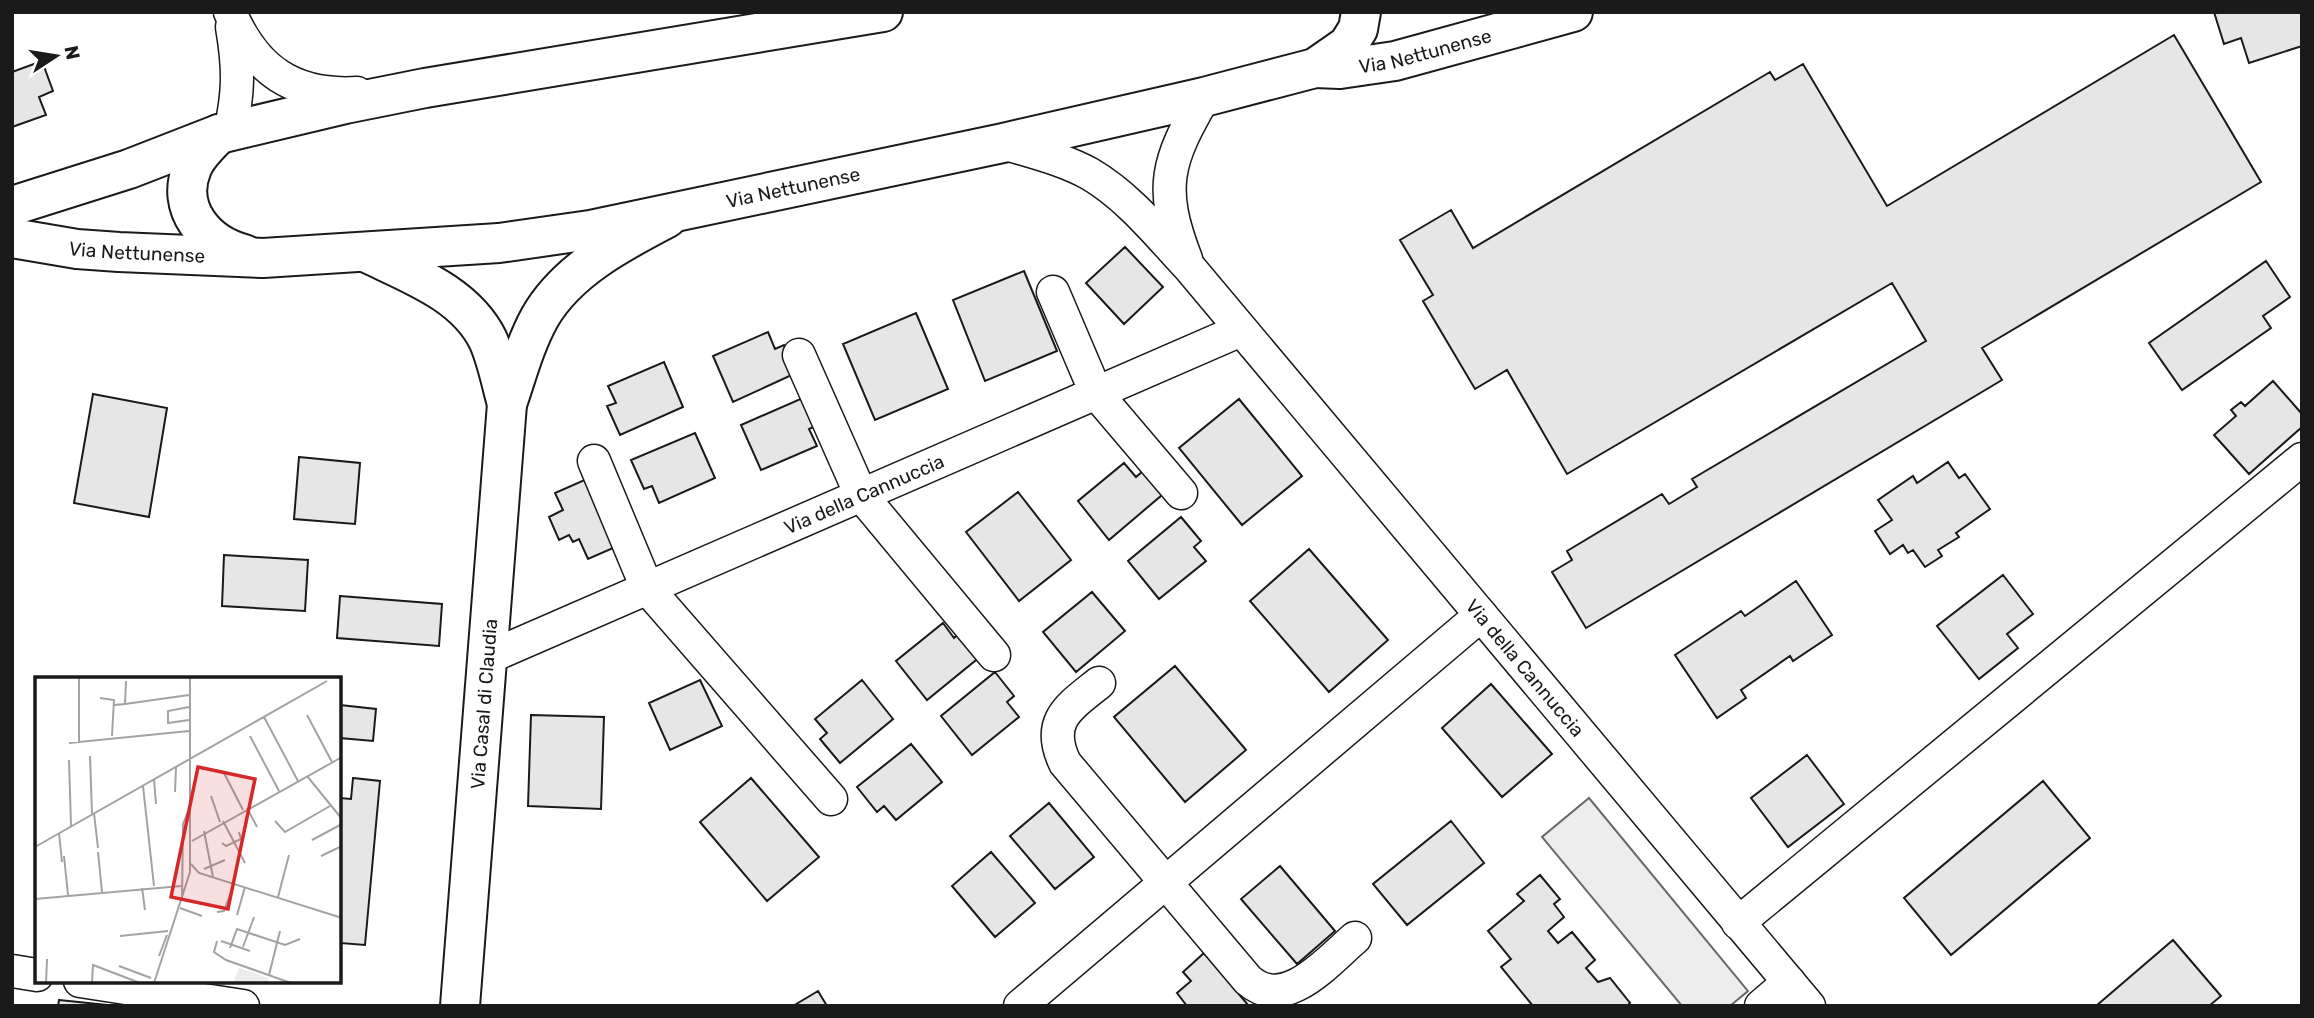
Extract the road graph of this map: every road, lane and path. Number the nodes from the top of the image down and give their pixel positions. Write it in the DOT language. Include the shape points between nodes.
graph roads {
  1 [pos="230,12"];
  2 [pos="883,12"];
  3 [pos="1361,12"];
  4 [pos="1573,12"];
  5 [pos="1315,68"];
  6 [pos="425,88"];
  7 [pos="1204,97"];
  8 [pos="224,133"];
  9 [pos="1003,143"];
  10 [pos="12,206"];
  11 [pos="675,214"];
  12 [pos="12,238"];
  13 [pos="365,252"];
  14 [pos="263,258"];
  15 [pos="1189,267"];
  16 [pos="1053,292"];
  17 [pos="1241,330"];
  18 [pos="799,355"];
  19 [pos="1096,393"];
  20 [pos="507,404"];
  21 [pos="2302,458"];
  22 [pos="594,461"];
  23 [pos="1181,493"];
  24 [pos="862,495"];
  25 [pos="647,588"];
  26 [pos="1480,615"];
  27 [pos="994,655"];
  28 [pos="487,658"];
  29 [pos="1099,683"];
  30 [pos="831,799"];
  31 [pos="1165,882"];
  32 [pos="1738,923"];
  33 [pos="1355,938"];
  34 [pos="12,971"];
  35 [pos="35,975"];
  36 [pos="1788,982"];
  37 [pos="93,983"];
  38 [pos="243,1006"];
  39 [pos="460,1006"];
  40 [pos="1020,1006"];
  41 [pos="1761,1006"];
  42 [pos="1809,1006"];
  1 -- 6 [label="street" via="248,47 267,68 302,88 344,94"];
  1 -- 8 [label="street" via="237,99"];
  2 -- 6 [label="main road"];
  3 -- 5 [label="main road, Via Nettunense" via="1348,45"];
  4 -- 5 [label="main road, Via Nettunense" via="1395,61"];
  5 -- 7 [label="main road, Via Nettunense"];
  6 -- 8 [label="main road"];
  7 -- 9 [label="main road, Via Nettunense"];
  7 -- 15 [label="street, Via della Cannuccia" via="1177,148 1168,187 1178,239"];
  8 -- 10 [label="main road"];
  8 -- 14 [label="main road, Via Nettunense" via="200,154 192,168 189,206 202,230 220,246"];
  9 -- 11 [label="main road, Via Nettunense"];
  9 -- 15 [label="street, Via della Cannuccia" via="1076,167 1100,181 1130,205"];
  11 -- 13 [label="main road, Via Nettunense" via="538,238"];
  11 -- 20 [label="main road, Via Casal di Claudia" via="617,246 554,296 532,335"];
  12 -- 14 [label="main road, Via Nettunense" via="77,249"];
  13 -- 14 [label="main road, Via Nettunense"];
  13 -- 20 [label="main road, Via Casal di Claudia" via="463,307 487,339"];
  15 -- 17 [label="street, Via della Cannuccia"];
  16 -- 19 [label="street"];
  17 -- 19 [label="street, Via della Cannuccia"];
  17 -- 26 [label="street, Via della Cannuccia"];
  18 -- 24 [label="street"];
  19 -- 23 [label="street"];
  19 -- 24 [label="street, Via della Cannuccia"];
  20 -- 28 [label="main road, Via Casal di Claudia"];
  21 -- 32 [label="street"];
  22 -- 25 [label="street"];
  24 -- 25 [label="street, Via della Cannuccia"];
  24 -- 27 [label="street"];
  25 -- 28 [label="street, Via della Cannuccia"];
  25 -- 30 [label="street"];
  26 -- 31 [label="street"];
  26 -- 32 [label="street, Via della Cannuccia"];
  28 -- 39 [label="main road, Via Casal di Claudia"];
  29 -- 31 [label="street" via="1061,717 1057,734 1060,753"];
  31 -- 33 [label="street" via="1248,980 1263,991 1284,991 1296,985"];
  31 -- 40 [label="street"];
  32 -- 36 [label="street, Via della Cannuccia"];
  34 -- 35 [label="street"];
  36 -- 41 [label="street"];
  36 -- 42 [label="street, Via della Cannuccia"];
  37 -- 38 [label="street"];
}
